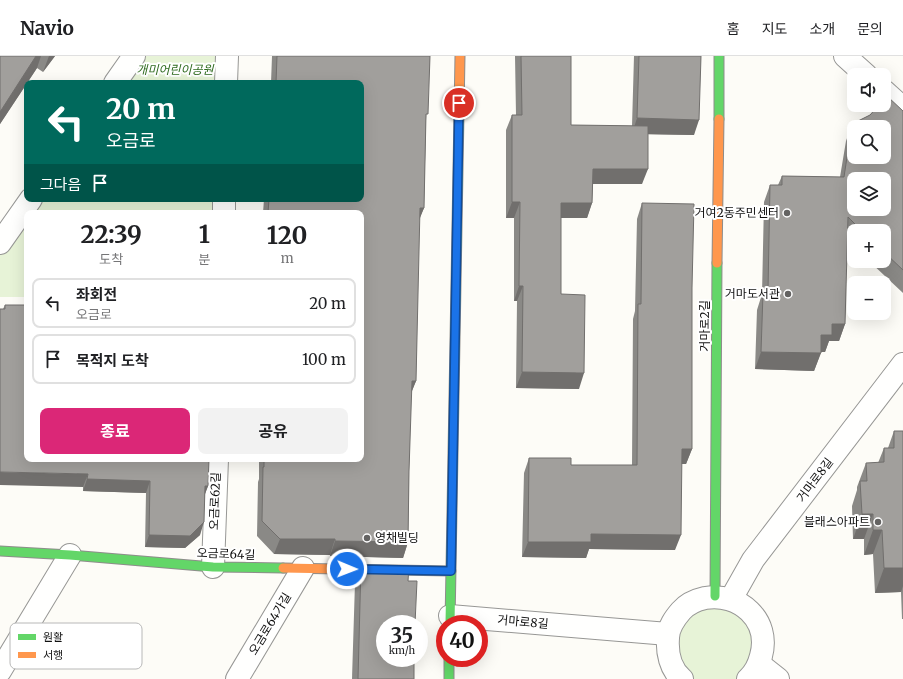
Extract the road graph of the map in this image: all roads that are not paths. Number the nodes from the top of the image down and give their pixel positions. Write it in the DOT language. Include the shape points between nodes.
graph roads {
  1 [pos="134,56"];
  2 [pos="227,56"];
  3 [pos="460,56"];
  4 [pos="719,56"];
  5 [pos="845,56"];
  6 [pos="858,68"];
  7 [pos="117,80"];
  8 [pos="226,80"];
  9 [pos="891,97"];
  10 [pos="903,108"];
  11 [pos="29,202"];
  12 [pos="0,243"];
  13 [pos="903,364"];
  14 [pos="217,462"];
  15 [pos="0,551"];
  16 [pos="70,555"];
  17 [pos="213,567"];
  18 [pos="303,568"];
  19 [pos="451,571"];
  20 [pos="723,597"];
  21 [pos="450,615"];
  22 [pos="488,622"];
  23 [pos="29,623"];
  24 [pos="668,634"];
  25 [pos="10,654"];
  26 [pos="449,667"];
  27 [pos="0,671"];
  28 [pos="754,672"];
  29 [pos="237,679"];
  30 [pos="448,679"];
  31 [pos="682,679"];
  32 [pos="778,679"];
  1 -- 7 [label="street"];
  2 -- 8 [label="street"];
  3 -- 19 [label="street"];
  4 -- 20 [label="street, 거마로2길"];
  5 -- 6 [label="street"];
  9 -- 10 [label="street"];
  11 -- 12 [label="street"];
  13 -- 20 [label="street, 거마로8길"];
  14 -- 17 [label="street, 오금로62길"];
  15 -- 16 [label="street, 오금로64길"];
  16 -- 17 [label="street, 오금로64길"];
  16 -- 23 [label="street"];
  17 -- 18 [label="street, 오금로64길"];
  18 -- 19 [label="street, 오금로64길"];
  18 -- 29 [label="street, 오금로64가길"];
  19 -- 21 [label="street"];
  20 -- 24 [label="street" via="699,599 685,607 674,619"];
  20 -- 28 [label="street" via="745,607 756,618 762,633 763,650"];
  22 -- 24 [label="street, 거마로8길"];
  24 -- 31 [label="street" via="667,650 672,665"];
  25 -- 27 [label="street"];
  26 -- 30 [label="street"];
  28 -- 32 [label="street"];
}
